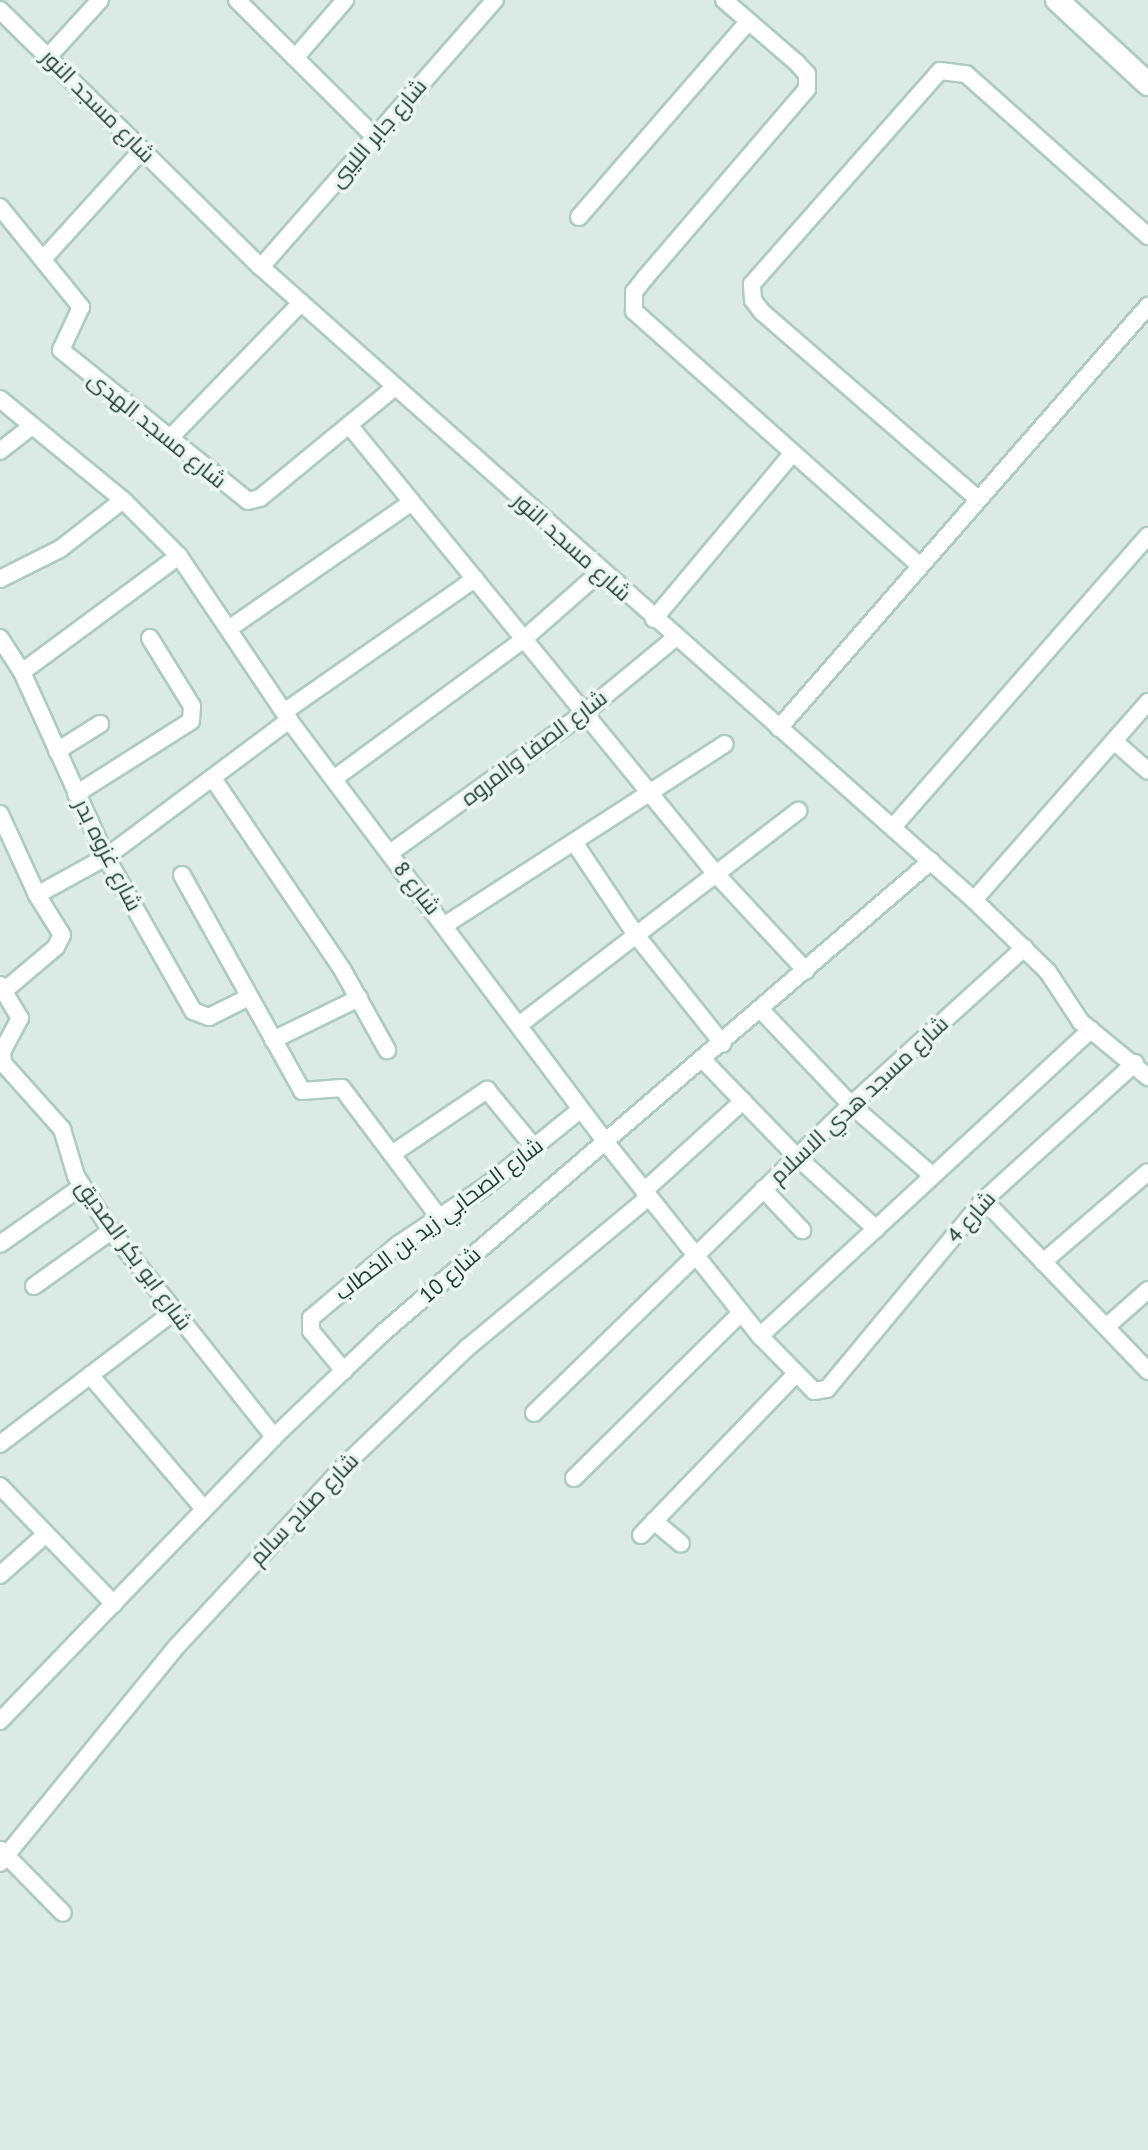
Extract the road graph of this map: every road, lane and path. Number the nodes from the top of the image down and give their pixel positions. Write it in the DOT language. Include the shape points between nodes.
graph roads {
  1 [pos="100,0"];
  2 [pos="237,0"];
  3 [pos="345,0"];
  4 [pos="495,0"];
  5 [pos="724,0"];
  6 [pos="1057,0"];
  7 [pos="0,10"];
  8 [pos="749,21"];
  9 [pos="48,57"];
  10 [pos="295,58"];
  11 [pos="1148,84"];
  12 [pos="375,137"];
  13 [pos="142,150"];
  14 [pos="0,207"];
  15 [pos="579,217"];
  16 [pos="1148,236"];
  17 [pos="45,257"];
  18 [pos="261,267"];
  19 [pos="301,303"];
  20 [pos="1148,306"];
  21 [pos="395,387"];
  22 [pos="0,399"];
  23 [pos="349,425"];
  24 [pos="31,427"];
  25 [pos="169,439"];
  26 [pos="0,451"];
  27 [pos="792,454"];
  28 [pos="978,499"];
  29 [pos="123,500"];
  30 [pos="412,502"];
  31 [pos="1148,536"];
  32 [pos="179,556"];
  33 [pos="920,566"];
  34 [pos="600,572"];
  35 [pos="0,579"];
  36 [pos="475,579"];
  37 [pos="654,619"];
  38 [pos="230,628"];
  39 [pos="0,638"];
  40 [pos="150,638"];
  41 [pos="675,638"];
  42 [pos="524,639"];
  43 [pos="22,672"];
  44 [pos="1148,702"];
  45 [pos="584,713"];
  46 [pos="286,716"];
  47 [pos="100,724"];
  48 [pos="779,728"];
  49 [pos="1114,741"];
  50 [pos="725,744"];
  51 [pos="57,751"];
  52 [pos="1148,771"];
  53 [pos="335,778"];
  54 [pos="214,780"];
  55 [pos="650,793"];
  56 [pos="76,794"];
  57 [pos="798,811"];
  58 [pos="0,814"];
  59 [pos="893,827"];
  60 [pos="574,842"];
  61 [pos="390,853"];
  62 [pos="106,857"];
  63 [pos="931,861"];
  64 [pos="716,874"];
  65 [pos="182,875"];
  66 [pos="37,895"];
  67 [pos="974,900"];
  68 [pos="445,925"];
  69 [pos="636,935"];
  70 [pos="1024,948"];
  71 [pos="806,971"];
  72 [pos="2,988"];
  73 [pos="249,997"];
  74 [pos="359,998"];
  75 [pos="761,1010"];
  76 [pos="519,1025"];
  77 [pos="1091,1030"];
  78 [pos="273,1040"];
  79 [pos="3,1043"];
  80 [pos="723,1044"];
  81 [pos="387,1050"];
  82 [pos="704,1061"];
  83 [pos="1135,1063"];
  84 [pos="1148,1077"];
  85 [pos="743,1101"];
  86 [pos="851,1105"];
  87 [pos="581,1109"];
  88 [pos="608,1145"];
  89 [pos="534,1147"];
  90 [pos="392,1154"];
  91 [pos="797,1157"];
  92 [pos="1148,1172"];
  93 [pos="933,1176"];
  94 [pos="81,1187"];
  95 [pos="763,1189"];
  96 [pos="647,1194"];
  97 [pos="984,1200"];
  98 [pos="439,1217"];
  99 [pos="876,1229"];
  100 [pos="802,1230"];
  101 [pos="111,1231"];
  102 [pos="0,1244"];
  103 [pos="694,1254"];
  104 [pos="1043,1262"];
  105 [pos="34,1286"];
  106 [pos="1148,1290"];
  107 [pos="172,1313"];
  108 [pos="741,1313"];
  109 [pos="1106,1327"];
  110 [pos="760,1336"];
  111 [pos="344,1371"];
  112 [pos="1148,1371"];
  113 [pos="796,1374"];
  114 [pos="90,1375"];
  115 [pos="823,1391"];
  116 [pos="534,1413"];
  117 [pos="274,1437"];
  118 [pos="0,1444"];
  119 [pos="574,1478"];
  120 [pos="0,1486"];
  121 [pos="204,1509"];
  122 [pos="654,1521"];
  123 [pos="641,1535"];
  124 [pos="44,1536"];
  125 [pos="681,1544"];
  126 [pos="0,1575"];
  127 [pos="114,1604"];
  128 [pos="0,1721"];
  129 [pos="2,1856"];
  130 [pos="63,1913"];
  1 -- 9 [label="street"];
  2 -- 10 [label="street"];
  3 -- 10 [label="street"];
  4 -- 12 [label="street, شارع جابر الليبى"];
  5 -- 8 [label="street"];
  6 -- 11 [label="street"];
  7 -- 9 [label="street, شارع مسجد النور"];
  8 -- 15 [label="street"];
  8 -- 27 [label="street" via="807,74 807,89 634,292 634,311"];
  9 -- 13 [label="street, شارع مسجد النور"];
  10 -- 12 [label="street"];
  12 -- 18 [label="street, شارع جابر الليبى"];
  13 -- 17 [label="street"];
  13 -- 18 [label="street, شارع مسجد النور"];
  14 -- 17 [label="street, شارع مسجد الهدى"];
  16 -- 28 [label="street" via="966,74 940,71 752,284 753,300 762,312"];
  17 -- 25 [label="street, شارع مسجد الهدى" via="81,307 61,350"];
  18 -- 19 [label="street, شارع مسجد النور"];
  19 -- 21 [label="street, شارع مسجد النور"];
  19 -- 25 [label="street"];
  20 -- 28 [label="street"];
  21 -- 23 [label="street, شارع مسجد الهدى"];
  21 -- 34 [label="street, شارع مسجد النور"];
  22 -- 24 [label="street, شارع 8"];
  23 -- 25 [label="street, شارع مسجد الهدى" via="254,501 241,498"];
  23 -- 30 [label="street"];
  24 -- 26 [label="street"];
  24 -- 29 [label="street, شارع 8"];
  27 -- 33 [label="street"];
  27 -- 37 [label="street"];
  28 -- 33 [label="street"];
  29 -- 32 [label="street, شارع 8"];
  29 -- 35 [label="street" via="60,549"];
  30 -- 36 [label="street"];
  30 -- 38 [label="street"];
  31 -- 59 [label="street"];
  32 -- 38 [label="street, شارع 8"];
  32 -- 43 [label="street"];
  33 -- 48 [label="street"];
  34 -- 37 [label="street, شارع مسجد النور"];
  34 -- 42 [label="street"];
  36 -- 42 [label="street"];
  36 -- 46 [label="street"];
  37 -- 41 [label="street, شارع مسجد النور"];
  38 -- 46 [label="street, شارع 8"];
  39 -- 43 [label="street, شارع غزوه بدر"];
  40 -- 56 [label="street" via="192,706 191,721"];
  41 -- 45 [label="street, شارع الصفا والمروه"];
  41 -- 48 [label="street, شارع مسجد النور"];
  42 -- 45 [label="street"];
  42 -- 53 [label="street"];
  43 -- 51 [label="street, شارع غزوه بدر"];
  44 -- 49 [label="street"];
  45 -- 55 [label="street"];
  45 -- 61 [label="street, شارع الصفا والمروه"];
  46 -- 53 [label="street, شارع 8"];
  46 -- 54 [label="street"];
  47 -- 51 [label="street"];
  48 -- 59 [label="street, شارع مسجد النور"];
  49 -- 52 [label="street"];
  49 -- 67 [label="street"];
  50 -- 55 [label="street"];
  51 -- 56 [label="street, شارع غزوه بدر"];
  53 -- 61 [label="street, شارع 8"];
  54 -- 62 [label="street"];
  54 -- 74 [label="street"];
  55 -- 60 [label="street"];
  55 -- 64 [label="street"];
  56 -- 62 [label="street, شارع غزوه بدر"];
  57 -- 64 [label="street"];
  58 -- 66 [label="street"];
  59 -- 63 [label="street, شارع مسجد النور"];
  60 -- 68 [label="street"];
  60 -- 69 [label="street"];
  61 -- 68 [label="street, شارع 8"];
  62 -- 66 [label="street"];
  62 -- 73 [label="street, شارع غزوه بدر" via="197,1016 209,1017"];
  63 -- 67 [label="street, شارع مسجد النور"];
  63 -- 71 [label="street, شارع 10"];
  64 -- 69 [label="street"];
  64 -- 71 [label="street"];
  65 -- 73 [label="street"];
  66 -- 72 [label="street" via="60,929 61,942"];
  67 -- 70 [label="street, شارع مسجد النور"];
  68 -- 76 [label="street, شارع 8"];
  69 -- 76 [label="street"];
  69 -- 80 [label="street"];
  70 -- 77 [label="street, شارع مسجد النور"];
  70 -- 86 [label="street, شارع مسجد هدي الاسلام"];
  71 -- 75 [label="street, شارع 10"];
  72 -- 79 [label="street, شارع ابو بكر الصديق" via="20,1018"];
  73 -- 78 [label="street"];
  74 -- 78 [label="street"];
  74 -- 81 [label="street"];
  75 -- 80 [label="street, شارع 10"];
  75 -- 86 [label="street"];
  76 -- 87 [label="street, شارع 8"];
  77 -- 83 [label="street, شارع مسجد النور"];
  77 -- 93 [label="street"];
  78 -- 90 [label="street" via="302,1091 342,1088"];
  79 -- 94 [label="street, شارع ابو بكر الصديق" via="3,1063 62,1129"];
  80 -- 82 [label="street, شارع 10"];
  82 -- 85 [label="street"];
  82 -- 88 [label="street, شارع 10"];
  83 -- 84 [label="street, شارع مسجد النور"];
  83 -- 97 [label="street, شارع 4"];
  85 -- 91 [label="street"];
  85 -- 96 [label="street"];
  86 -- 91 [label="street, شارع مسجد هدي الاسلام"];
  86 -- 93 [label="street"];
  87 -- 88 [label="street, شارع 8"];
  87 -- 89 [label="street, شارع الصحابي زيد بن الخطاب"];
  88 -- 96 [label="street, شارع 8"];
  88 -- 111 [label="street, شارع 10"];
  89 -- 90 [label="street" via="487,1090"];
  89 -- 98 [label="street, شارع الصحابي زيد بن الخطاب"];
  90 -- 98 [label="street"];
  91 -- 95 [label="street, شارع مسجد هدي الاسلام"];
  91 -- 99 [label="street"];
  92 -- 104 [label="street"];
  93 -- 99 [label="street"];
  94 -- 101 [label="street, شارع ابو بكر الصديق"];
  94 -- 102 [label="street"];
  95 -- 100 [label="street"];
  95 -- 103 [label="street, شارع مسجد هدي الاسلام"];
  96 -- 103 [label="street, شارع 8"];
  96 -- 129 [label="street, شارع صلاح سالم" via="467,1348 346,1464 178,1645"];
  97 -- 104 [label="street"];
  97 -- 115 [label="street, شارع 4"];
  98 -- 111 [label="street, شارع الصحابي زيد بن الخطاب" via="311,1318 311,1331"];
  99 -- 110 [label="street"];
  101 -- 105 [label="street"];
  101 -- 107 [label="street, شارع ابو بكر الصديق"];
  103 -- 108 [label="street, شارع 8"];
  103 -- 116 [label="street, شارع مسجد هدي الاسلام"];
  104 -- 109 [label="street"];
  106 -- 109 [label="street"];
  107 -- 114 [label="street"];
  107 -- 117 [label="street, شارع ابو بكر الصديق"];
  108 -- 110 [label="street, شارع 8"];
  108 -- 119 [label="street"];
  109 -- 112 [label="street"];
  110 -- 113 [label="street, شارع 8"];
  111 -- 117 [label="street, شارع 10"];
  113 -- 115 [label="street, شارع 8"];
  113 -- 122 [label="street"];
  114 -- 118 [label="street"];
  114 -- 121 [label="street"];
  117 -- 121 [label="street, شارع 10"];
  120 -- 124 [label="street"];
  121 -- 127 [label="street, شارع 10"];
  122 -- 123 [label="street"];
  122 -- 125 [label="street"];
  124 -- 126 [label="street"];
  124 -- 127 [label="street"];
  127 -- 128 [label="street, شارع 10"];
  129 -- 130 [label="street"];
}
